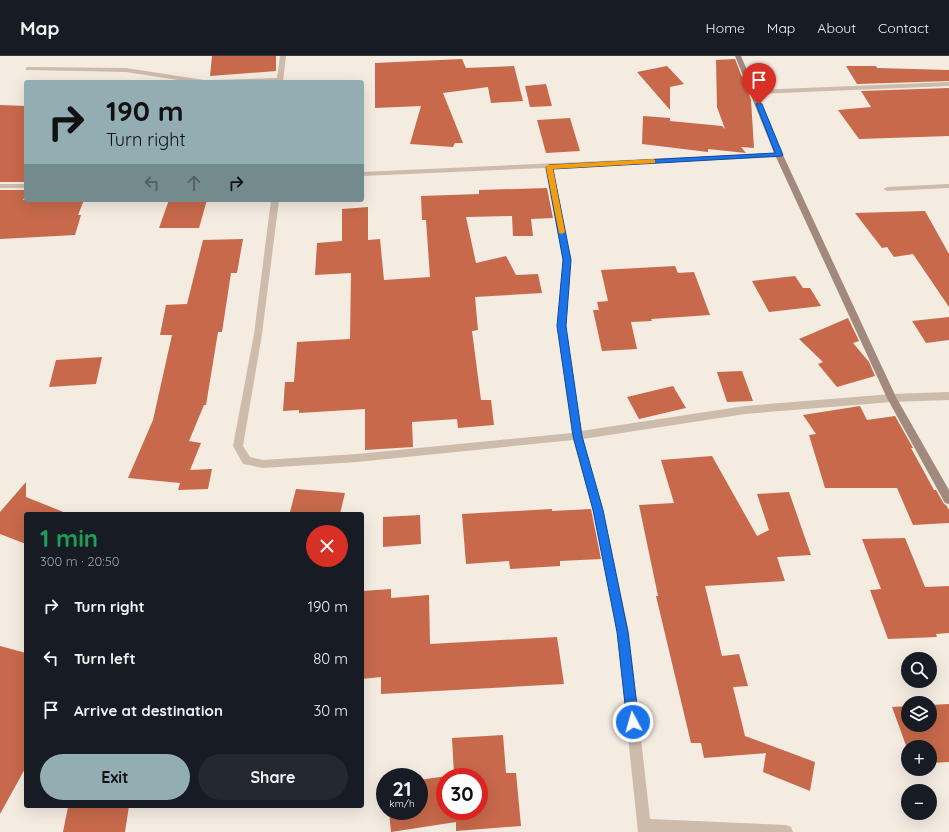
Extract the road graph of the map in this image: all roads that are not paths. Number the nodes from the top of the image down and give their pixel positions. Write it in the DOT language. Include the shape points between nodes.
graph roads {
  1 [pos="283,56"];
  2 [pos="738,56"];
  3 [pos="28,69"];
  4 [pos="191,80"];
  5 [pos="280,80"];
  6 [pos="949,84"];
  7 [pos="754,92"];
  8 [pos="779,155"];
  9 [pos="549,167"];
  10 [pos="364,174"];
  11 [pos="0,186"];
  12 [pos="24,186"];
  13 [pos="949,186"];
  14 [pos="887,189"];
  15 [pos="275,202"];
  16 [pos="949,396"];
  17 [pos="892,398"];
  18 [pos="577,436"];
  19 [pos="949,500"];
  20 [pos="645,829"];
  21 [pos="786,832"];
  1 -- 5 [label="street"];
  2 -- 7 [label="street"];
  3 -- 4 [label="street" via="126,70"];
  6 -- 7 [label="street"];
  7 -- 8 [label="street"];
  8 -- 9 [label="street"];
  8 -- 17 [label="street"];
  9 -- 10 [label="street"];
  9 -- 18 [label="street" via="567,260 562,326"];
  11 -- 12 [label="street"];
  13 -- 14 [label="street"];
  15 -- 18 [label="street" via="258,334 238,446 247,461 263,464 357,458"];
  16 -- 17 [label="street"];
  17 -- 18 [label="street" via="745,410"];
  17 -- 19 [label="street"];
  18 -- 20 [label="street" via="598,510 623,632"];
  20 -- 21 [label="street"];
}
